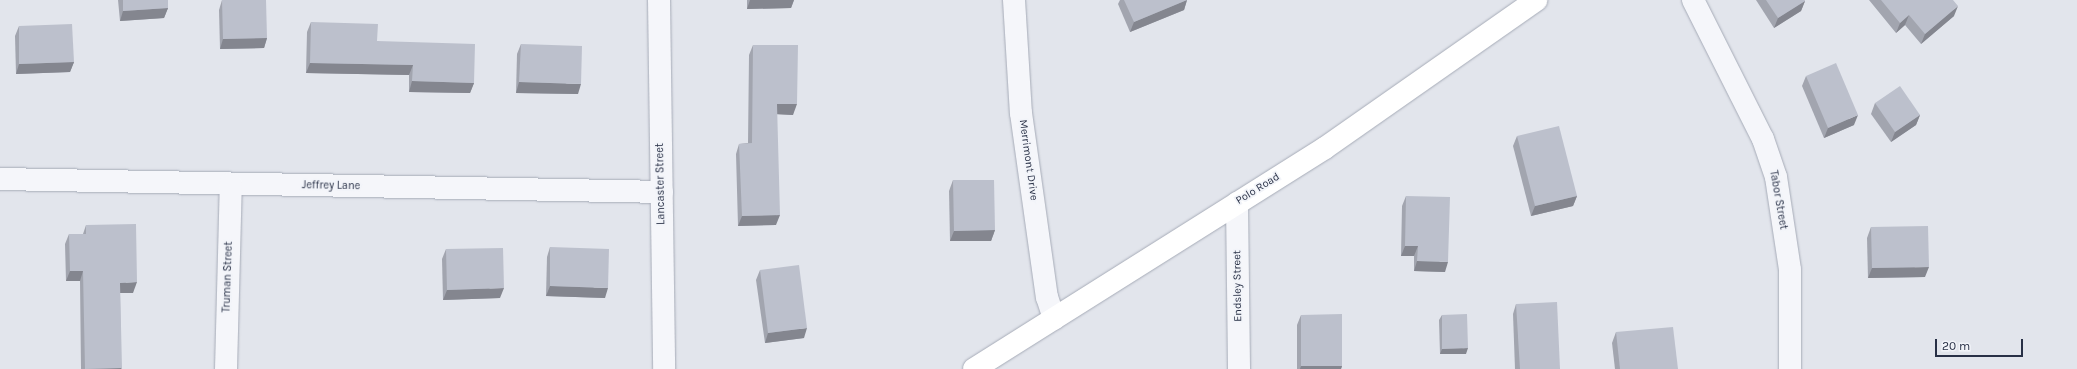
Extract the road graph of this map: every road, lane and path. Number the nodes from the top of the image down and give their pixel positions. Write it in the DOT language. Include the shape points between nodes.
graph roads {
  1 [pos="659,0"];
  2 [pos="1014,0"];
  3 [pos="1536,0"];
  4 [pos="1693,0"];
  5 [pos="0,179"];
  6 [pos="231,184"];
  7 [pos="662,192"];
  8 [pos="1237,203"];
  9 [pos="1054,319"];
  10 [pos="226,369"];
  11 [pos="664,369"];
  12 [pos="974,369"];
  13 [pos="1239,369"];
  14 [pos="1790,369"];
  1 -- 7 [label="street, Lancaster Street"];
  2 -- 9 [label="street, Merrimont Drive" via="1021,113 1047,297"];
  3 -- 8 [label="main road, Polo Road" via="1331,144"];
  4 -- 14 [label="street, Tabor Street" via="1763,139 1776,177 1790,270"];
  5 -- 6 [label="street, Jeffrey Lane"];
  6 -- 7 [label="street, Jeffrey Lane"];
  6 -- 10 [label="street, Truman Street"];
  7 -- 11 [label="street, Lancaster Street"];
  8 -- 9 [label="main road, Polo Road"];
  8 -- 13 [label="street, Endsley Street"];
  9 -- 12 [label="main road, Polo Road"];
}
